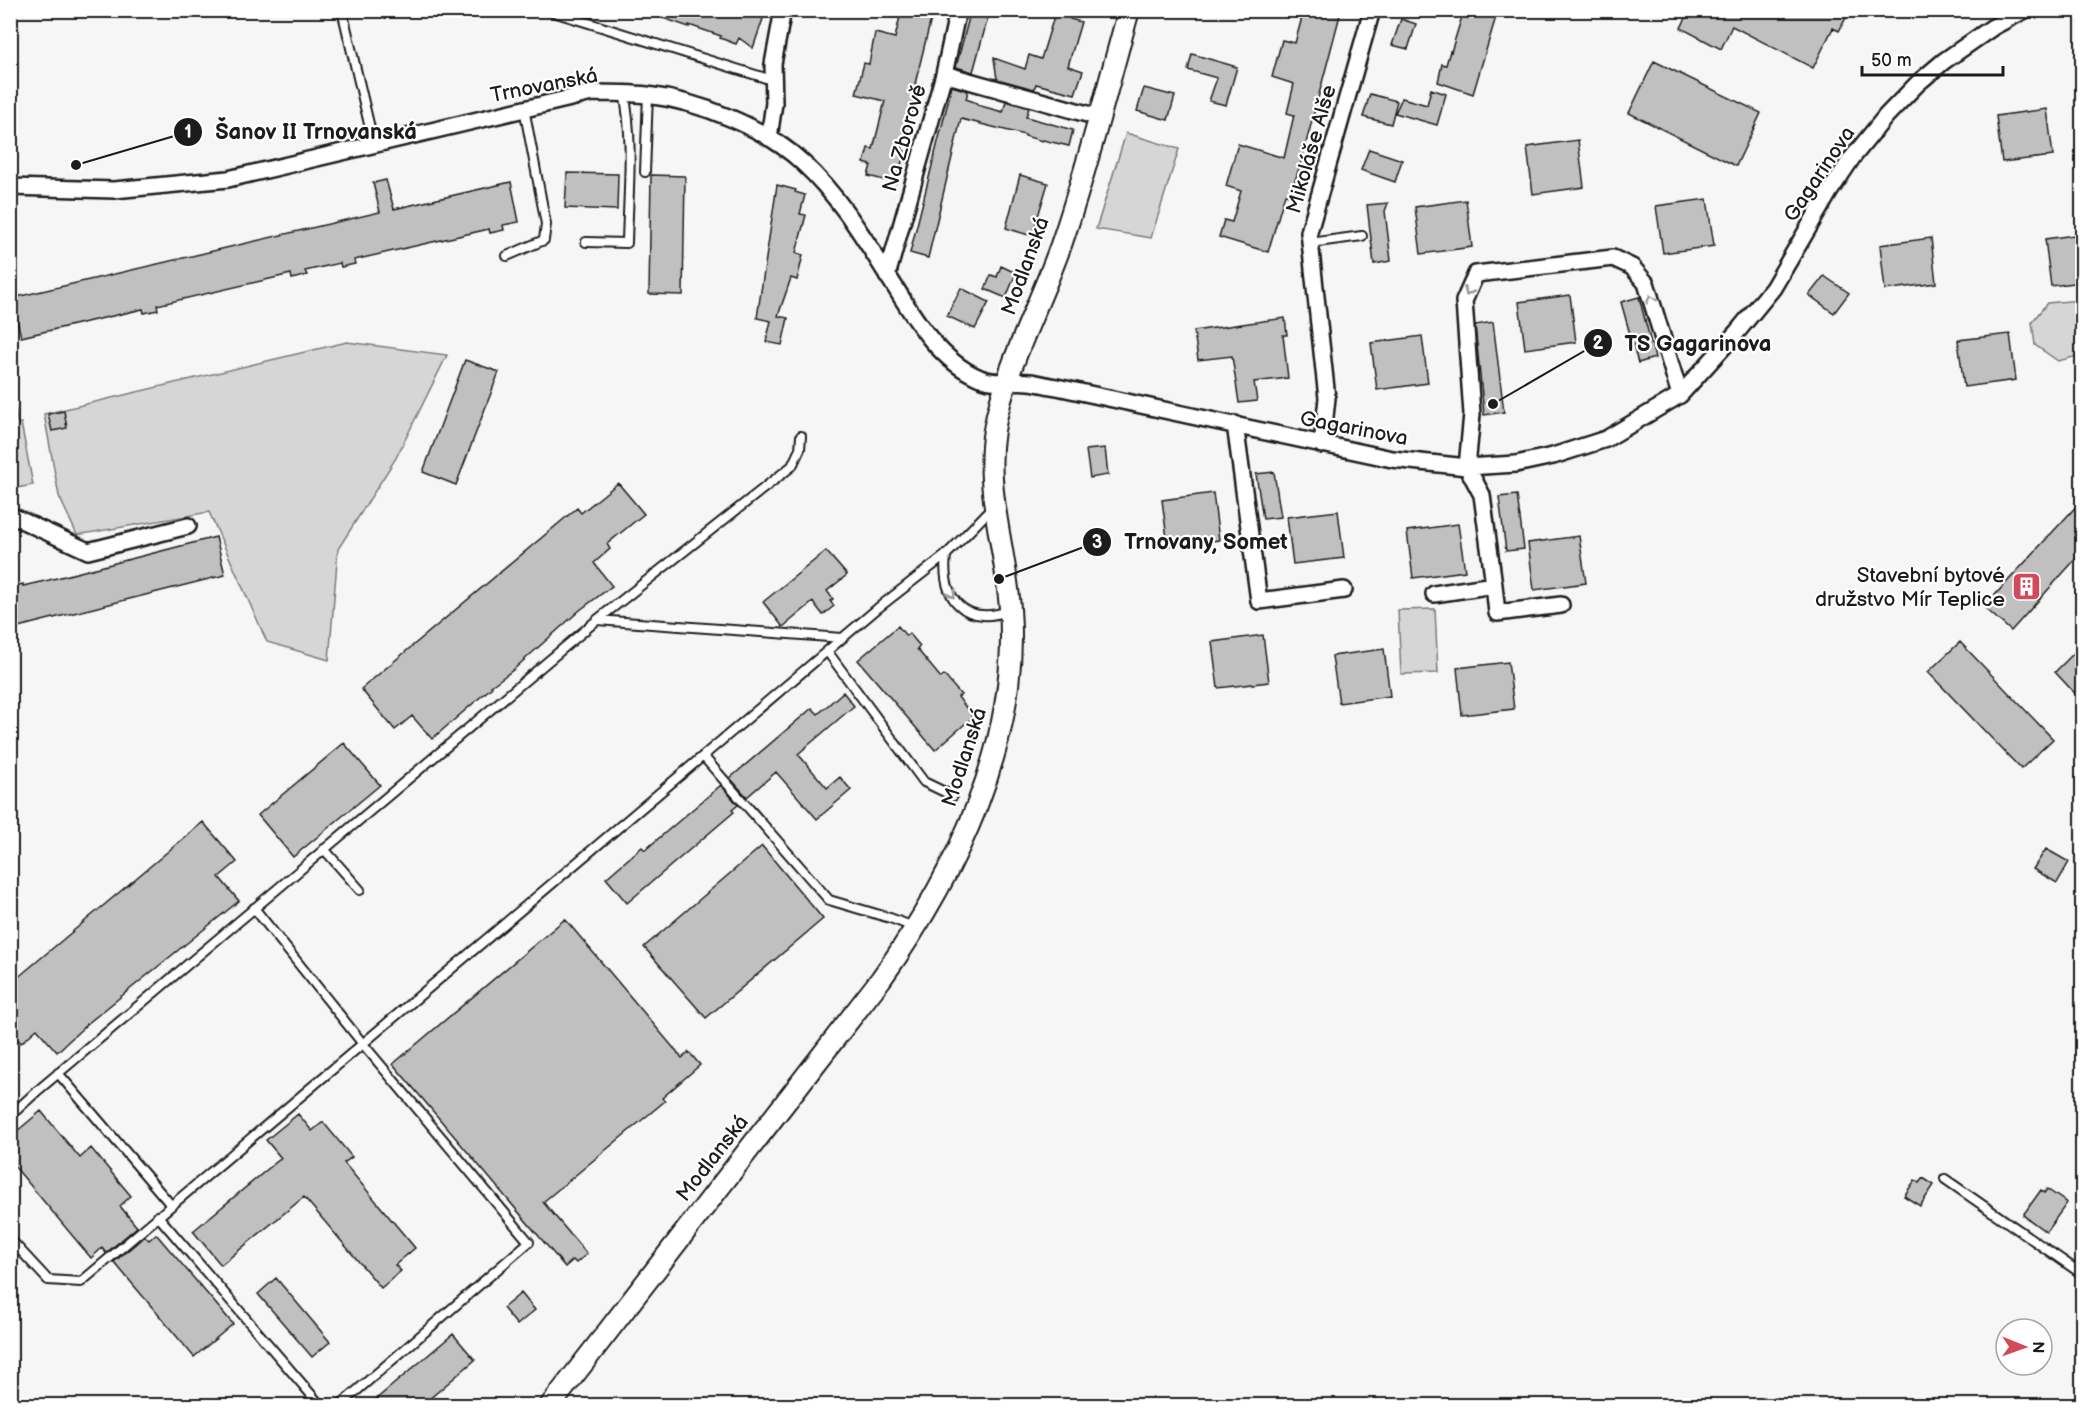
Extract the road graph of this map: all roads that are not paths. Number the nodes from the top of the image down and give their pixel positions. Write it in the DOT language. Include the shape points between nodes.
graph roads {
  1 [pos="342,10"];
  2 [pos="547,10"];
  3 [pos="783,10"];
  4 [pos="958,10"];
  5 [pos="1129,10"];
  6 [pos="1372,10"];
  7 [pos="2025,10"];
  8 [pos="944,74"];
  9 [pos="772,80"];
  10 [pos="624,93"];
  11 [pos="648,95"];
  12 [pos="524,108"];
  13 [pos="1098,117"];
  14 [pos="769,138"];
  15 [pos="374,145"];
  16 [pos="645,172"];
  17 [pos="10,187"];
  18 [pos="1362,236"];
  19 [pos="586,242"];
  20 [pos="1311,243"];
  21 [pos="507,256"];
  22 [pos="888,276"];
  23 [pos="1007,382"];
  24 [pos="1680,395"];
  25 [pos="1235,424"];
  26 [pos="801,436"];
  27 [pos="1322,445"];
  28 [pos="1467,467"];
  29 [pos="995,504"];
  30 [pos="10,515"];
  31 [pos="188,526"];
  32 [pos="946,555"];
  33 [pos="1494,585"];
  34 [pos="1344,590"];
  35 [pos="1434,594"];
  36 [pos="1561,605"];
  37 [pos="1011,610"];
  38 [pos="597,620"];
  39 [pos="842,638"];
  40 [pos="827,651"];
  41 [pos="703,756"];
  42 [pos="953,796"];
  43 [pos="324,849"];
  44 [pos="360,890"];
  45 [pos="254,908"];
  46 [pos="915,928"];
  47 [pos="363,1044"];
  48 [pos="58,1073"];
  49 [pos="10,1116"];
  50 [pos="1945,1179"];
  51 [pos="171,1205"];
  52 [pos="158,1216"];
  53 [pos="10,1239"];
  54 [pos="2082,1274"];
  55 [pos="321,1406"];
  56 [pos="339,1406"];
  57 [pos="550,1406"];
  1 -- 15 [label="lane"];
  2 -- 9 [label="lane"];
  3 -- 9 [label="street"];
  4 -- 8 [label="street, Na Zborově"];
  5 -- 13 [label="street, Modlanská"];
  6 -- 20 [label="street, Mikoláše Alše" via="1310,232"];
  7 -- 24 [label="street, Gagarinova" via="1944,61 1886,116 1830,191 1773,288"];
  8 -- 13 [label="street"];
  8 -- 22 [label="street, Na Zborově"];
  9 -- 14 [label="street" via="774,103"];
  10 -- 11 [label="street, Trnovanská"];
  10 -- 12 [label="street, Trnovanská" via="592,93"];
  10 -- 19 [label="lane" via="629,174 627,243"];
  11 -- 14 [label="street, Trnovanská" via="711,111"];
  11 -- 16 [label="lane"];
  12 -- 15 [label="street, Trnovanská"];
  12 -- 21 [label="lane" via="546,224 544,240"];
  13 -- 23 [label="street, Modlanská" via="1062,242"];
  14 -- 22 [label="street, Trnovanská" via="802,162 822,183 867,241"];
  15 -- 17 [label="street, Trnovanská" via="228,178 114,190"];
  18 -- 20 [label="lane"];
  20 -- 27 [label="street, Mikoláše Alše" via="1327,398"];
  22 -- 23 [label="street, Trnovanská" via="915,319 961,367 981,378"];
  23 -- 25 [label="street, Gagarinova" via="1029,382"];
  23 -- 29 [label="street, Modlanská" via="992,450"];
  24 -- 28 [label="street, Gagarinova" via="1606,439 1516,464"];
  24 -- 28 [label="street, one-way" via="1646,283 1632,267 1613,258 1476,274 1464,301 1472,414"];
  25 -- 27 [label="street, Gagarinova"];
  25 -- 34 [label="street" via="1259,601"];
  26 -- 38 [label="lane" via="792,466"];
  27 -- 28 [label="street, Gagarinova" via="1392,459"];
  28 -- 33 [label="street" via="1482,495"];
  29 -- 32 [label="lane"];
  29 -- 37 [label="street, Modlanská"];
  30 -- 31 [label="street" via="88,551"];
  32 -- 37 [label="lane, one-way" via="944,572 955,603 966,611 983,615"];
  32 -- 39 [label="lane"];
  33 -- 35 [label="street"];
  33 -- 36 [label="street" via="1497,613"];
  37 -- 46 [label="street, Modlanská" via="1008,683 996,744 969,822"];
  38 -- 39 [label="lane"];
  38 -- 43 [label="lane"];
  39 -- 40 [label="lane"];
  40 -- 41 [label="lane"];
  40 -- 42 [label="lane" via="924,782"];
  41 -- 46 [label="lane" via="829,900"];
  41 -- 47 [label="lane"];
  43 -- 44 [label="lane"];
  43 -- 45 [label="lane"];
  45 -- 47 [label="lane"];
  45 -- 48 [label="lane"];
  46 -- 57 [label="street, Modlanská" via="880,979"];
  47 -- 51 [label="lane"];
  47 -- 56 [label="lane" via="529,1242"];
  48 -- 49 [label="lane"];
  48 -- 51 [label="lane"];
  50 -- 54 [label="lane"];
  51 -- 52 [label="lane"];
  52 -- 53 [label="lane" via="81,1282 48,1280"];
  52 -- 55 [label="lane"];
}
